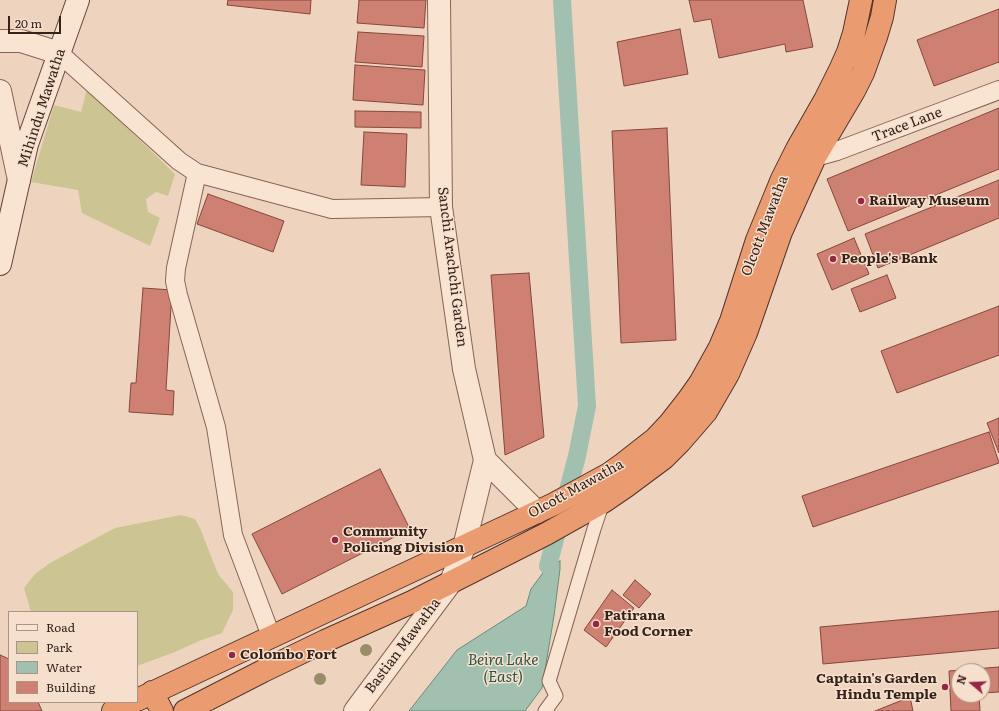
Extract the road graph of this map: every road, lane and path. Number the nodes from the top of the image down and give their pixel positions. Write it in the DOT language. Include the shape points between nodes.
graph roads {
  1 [pos="78,0"];
  2 [pos="439,0"];
  3 [pos="861,0"];
  4 [pos="885,0"];
  5 [pos="0,42"];
  6 [pos="59,53"];
  7 [pos="999,90"];
  8 [pos="0,91"];
  9 [pos="806,153"];
  10 [pos="196,173"];
  11 [pos="19,180"];
  12 [pos="441,207"];
  13 [pos="0,264"];
  14 [pos="485,460"];
  15 [pos="603,502"];
  16 [pos="546,508"];
  17 [pos="464,546"];
  18 [pos="451,582"];
  19 [pos="271,636"];
  20 [pos="150,701"];
  21 [pos="130,703"];
  22 [pos="113,711"];
  23 [pos="185,711"];
  24 [pos="354,711"];
  25 [pos="545,711"];
  1 -- 6 [label="street, Mihindu Mawatha"];
  2 -- 12 [label="street, Sanchi Arachchi Garden"];
  3 -- 9 [label="highway, Olcott Mawatha" via="848,52 825,100"];
  4 -- 9 [label="highway, Olcott Mawatha" via="876,37 854,91"];
  5 -- 6 [label="street" via="21,41"];
  6 -- 10 [label="street" via="179,161"];
  6 -- 11 [label="street, Mihindu Mawatha" via="27,144"];
  7 -- 9 [label="street, Trace Lane" via="837,151"];
  8 -- 11 [label="street"];
  9 -- 15 [label="highway, Olcott Mawatha" via="804,181 779,238 746,333 718,392 706,412 664,458"];
  9 -- 16 [label="highway, Olcott Mawatha" via="782,179 769,208 720,348 688,400 655,439 639,452 609,474"];
  10 -- 12 [label="street" via="332,209"];
  10 -- 19 [label="street" via="175,281 216,427 234,535"];
  11 -- 13 [label="street, Mihindu Mawatha"];
  12 -- 14 [label="street, Sanchi Arachchi Garden" via="464,369"];
  14 -- 16 [label="street"];
  14 -- 17 [label="street, Sanchi Arachchi Garden"];
  15 -- 18 [label="highway, Olcott Mawatha"];
  15 -- 25 [label="street" via="549,681 556,696"];
  16 -- 17 [label="highway, Olcott Mawatha"];
  17 -- 18 [label="street, Sanchi Arachchi Garden"];
  17 -- 19 [label="highway, Olcott Mawatha"];
  18 -- 23 [label="highway, Olcott Mawatha"];
  18 -- 24 [label="street, Bastian Mawatha"];
  19 -- 20 [label="highway, Olcott Mawatha"];
  21 -- 22 [label="highway"];
}
